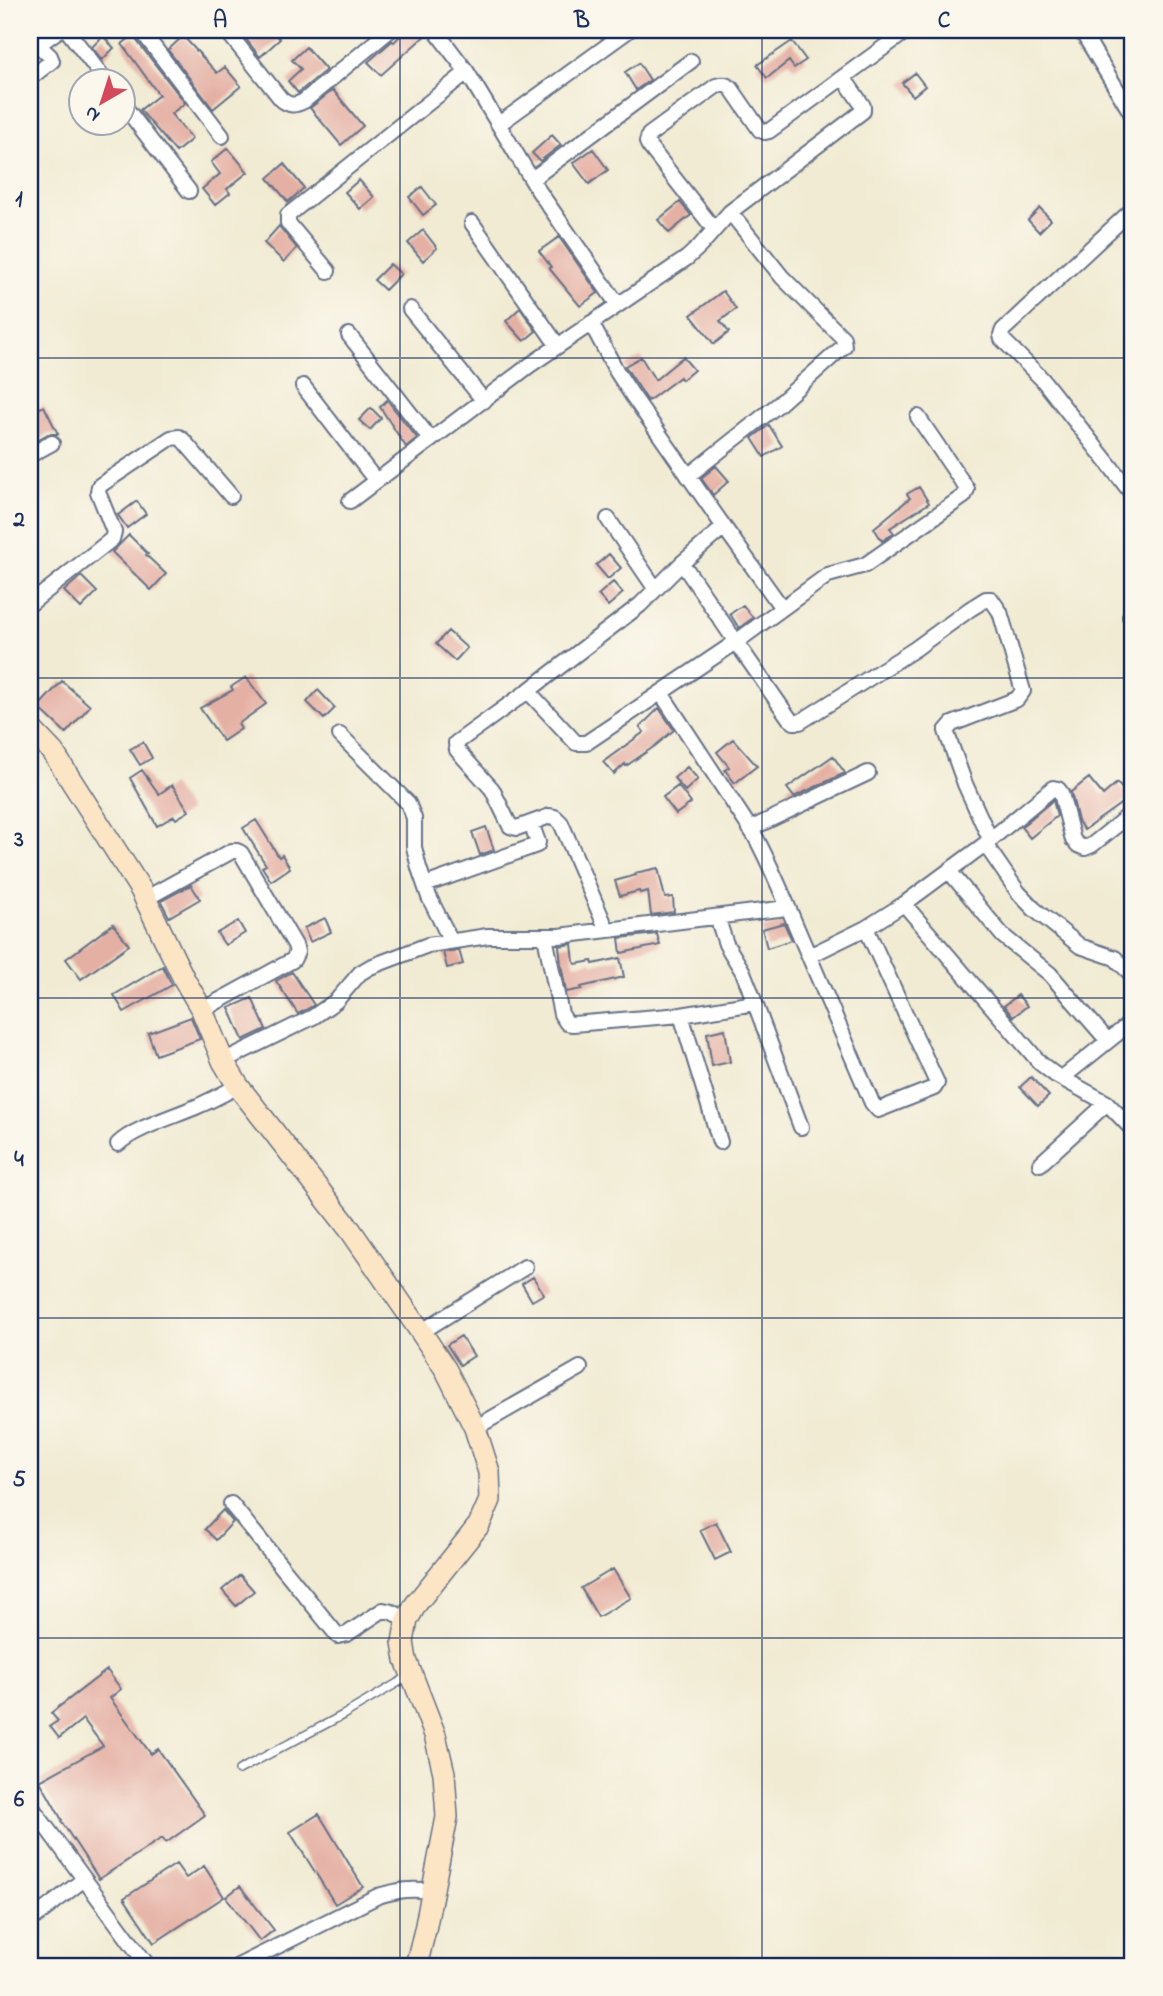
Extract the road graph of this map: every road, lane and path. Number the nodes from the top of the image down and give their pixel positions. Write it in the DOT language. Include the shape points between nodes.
graph roads {
  1 [pos="59,30"];
  2 [pos="67,30"];
  3 [pos="141,30"];
  4 [pos="226,30"];
  5 [pos="390,30"];
  6 [pos="435,30"];
  7 [pos="629,30"];
  8 [pos="1081,30"];
  9 [pos="905,32"];
  10 [pos="34,42"];
  11 [pos="691,61"];
  12 [pos="94,66"];
  13 [pos="467,72"];
  14 [pos="844,77"];
  15 [pos="30,78"];
  16 [pos="1133,116"];
  17 [pos="136,121"];
  18 [pos="499,124"];
  19 [pos="222,136"];
  20 [pos="532,179"];
  21 [pos="189,191"];
  22 [pos="1133,209"];
  23 [pos="730,212"];
  24 [pos="472,223"];
  25 [pos="715,229"];
  26 [pos="328,271"];
  27 [pos="618,305"];
  28 [pos="410,309"];
  29 [pos="591,323"];
  30 [pos="349,335"];
  31 [pos="558,346"];
  32 [pos="303,386"];
  33 [pos="484,401"];
  34 [pos="918,417"];
  35 [pos="431,440"];
  36 [pos="52,443"];
  37 [pos="30,455"];
  38 [pos="688,476"];
  39 [pos="376,481"];
  40 [pos="1133,495"];
  41 [pos="231,496"];
  42 [pos="350,500"];
  43 [pos="608,519"];
  44 [pos="724,527"];
  45 [pos="681,563"];
  46 [pos="655,588"];
  47 [pos="30,604"];
  48 [pos="782,608"];
  49 [pos="736,642"];
  50 [pos="528,691"];
  51 [pos="661,693"];
  52 [pos="30,728"];
  53 [pos="341,735"];
  54 [pos="868,773"];
  55 [pos="1133,812"];
  56 [pos="531,823"];
  57 [pos="750,829"];
  58 [pos="988,842"];
  59 [pos="949,871"];
  60 [pos="425,886"];
  61 [pos="145,899"];
  62 [pos="904,904"];
  63 [pos="787,908"];
  64 [pos="717,917"];
  65 [pos="866,928"];
  66 [pos="607,930"];
  67 [pos="545,937"];
  68 [pos="451,941"];
  69 [pos="809,956"];
  70 [pos="1133,976"];
  71 [pos="755,1003"];
  72 [pos="202,1010"];
  73 [pos="681,1014"];
  74 [pos="1133,1021"];
  75 [pos="1108,1041"];
  76 [pos="223,1061"];
  77 [pos="1062,1078"];
  78 [pos="238,1086"];
  79 [pos="1107,1103"];
  80 [pos="801,1127"];
  81 [pos="1133,1130"];
  82 [pos="720,1142"];
  83 [pos="118,1144"];
  84 [pos="1040,1164"];
  85 [pos="525,1267"];
  86 [pos="421,1332"];
  87 [pos="580,1368"];
  88 [pos="475,1428"];
  89 [pos="231,1504"];
  90 [pos="407,1620"];
  91 [pos="412,1675"];
  92 [pos="239,1770"];
  93 [pos="30,1805"];
  94 [pos="83,1880"];
  95 [pos="432,1891"];
  96 [pos="30,1921"];
  97 [pos="148,1966"];
  98 [pos="238,1966"];
  99 [pos="416,1966"];
  1 -- 10 [label="street"];
  2 -- 12 [label="street"];
  3 -- 19 [label="street"];
  4 -- 5 [label="street" via="281,99 297,105"];
  6 -- 13 [label="street"];
  7 -- 18 [label="street"];
  8 -- 16 [label="street"];
  9 -- 14 [label="street"];
  10 -- 15 [label="street" via="52,61"];
  11 -- 20 [label="street"];
  13 -- 18 [label="street"];
  13 -- 26 [label="street" via="288,215 288,223"];
  14 -- 23 [label="street" via="863,111"];
  14 -- 25 [label="street" via="765,132 731,88 721,85 649,135 649,146"];
  17 -- 21 [label="street"];
  18 -- 20 [label="street"];
  20 -- 27 [label="street"];
  22 -- 40 [label="street" via="1000,335 1042,379"];
  23 -- 25 [label="street"];
  23 -- 38 [label="street" via="782,277 843,338 844,346"];
  24 -- 31 [label="street"];
  25 -- 27 [label="street" via="687,258"];
  27 -- 29 [label="street"];
  28 -- 33 [label="street"];
  29 -- 31 [label="street"];
  29 -- 38 [label="street" via="624,384"];
  30 -- 35 [label="street"];
  31 -- 33 [label="street"];
  32 -- 39 [label="street"];
  33 -- 35 [label="street"];
  34 -- 48 [label="street" via="967,489 964,496 875,559 828,575"];
  35 -- 39 [label="street"];
  36 -- 37 [label="street"];
  38 -- 44 [label="street"];
  39 -- 42 [label="street"];
  41 -- 47 [label="street" via="183,440 171,438 100,486 98,492 114,531 112,539"];
  43 -- 46 [label="street"];
  44 -- 45 [label="street"];
  44 -- 48 [label="street"];
  45 -- 46 [label="street"];
  45 -- 49 [label="street"];
  46 -- 50 [label="street" via="640,605"];
  48 -- 49 [label="street"];
  49 -- 51 [label="street"];
  49 -- 58 [label="street" via="789,718 800,722 991,599 1000,612 1023,685 1021,695 952,724 946,731"];
  50 -- 51 [label="street" via="580,744"];
  50 -- 56 [label="street" via="456,747 492,789 510,826"];
  51 -- 57 [label="street"];
  52 -- 61 [label="street" via="53,752"];
  53 -- 60 [label="street" via="413,811 414,847"];
  54 -- 57 [label="street"];
  55 -- 58 [label="street" via="1085,848 1073,840 1061,793 1053,788"];
  56 -- 60 [label="street" via="537,845"];
  56 -- 66 [label="street" via="550,816 561,823"];
  57 -- 63 [label="street"];
  58 -- 59 [label="street"];
  58 -- 70 [label="street" via="1034,909 1080,946 1115,958"];
  59 -- 62 [label="street"];
  59 -- 75 [label="street" via="1003,936 1050,974"];
  60 -- 68 [label="street"];
  61 -- 72 [label="street"];
  61 -- 72 [label="street" via="237,850 295,945 293,960"];
  62 -- 65 [label="street"];
  62 -- 77 [label="street" via="1040,1063"];
  63 -- 64 [label="street"];
  63 -- 69 [label="street"];
  64 -- 66 [label="street"];
  64 -- 71 [label="street"];
  65 -- 69 [label="street"];
  65 -- 69 [label="street" via="937,1083 934,1088 882,1109 874,1107"];
  66 -- 67 [label="street"];
  67 -- 68 [label="street"];
  67 -- 73 [label="street" via="561,1014 567,1023"];
  68 -- 76 [label="street" via="370,967 336,1002 313,1017"];
  71 -- 73 [label="street"];
  71 -- 80 [label="street"];
  72 -- 76 [label="street"];
  73 -- 82 [label="street"];
  74 -- 75 [label="street"];
  75 -- 77 [label="street"];
  76 -- 78 [label="street"];
  77 -- 79 [label="street"];
  78 -- 83 [label="street"];
  78 -- 86 [label="street" via="351,1231"];
  79 -- 81 [label="street"];
  79 -- 84 [label="street"];
  85 -- 86 [label="street"];
  86 -- 88 [label="street"];
  87 -- 88 [label="street"];
  88 -- 90 [label="street" via="489,1472 490,1500 479,1525"];
  89 -- 90 [label="street" via="338,1636 383,1610"];
  90 -- 91 [label="street" via="403,1642"];
  91 -- 92 [label="lane"];
  91 -- 95 [label="street" via="444,1773 447,1817"];
  93 -- 94 [label="street"];
  94 -- 96 [label="street"];
  94 -- 97 [label="street"];
  95 -- 98 [label="street" via="414,1888 379,1896"];
  95 -- 99 [label="street"];
}
